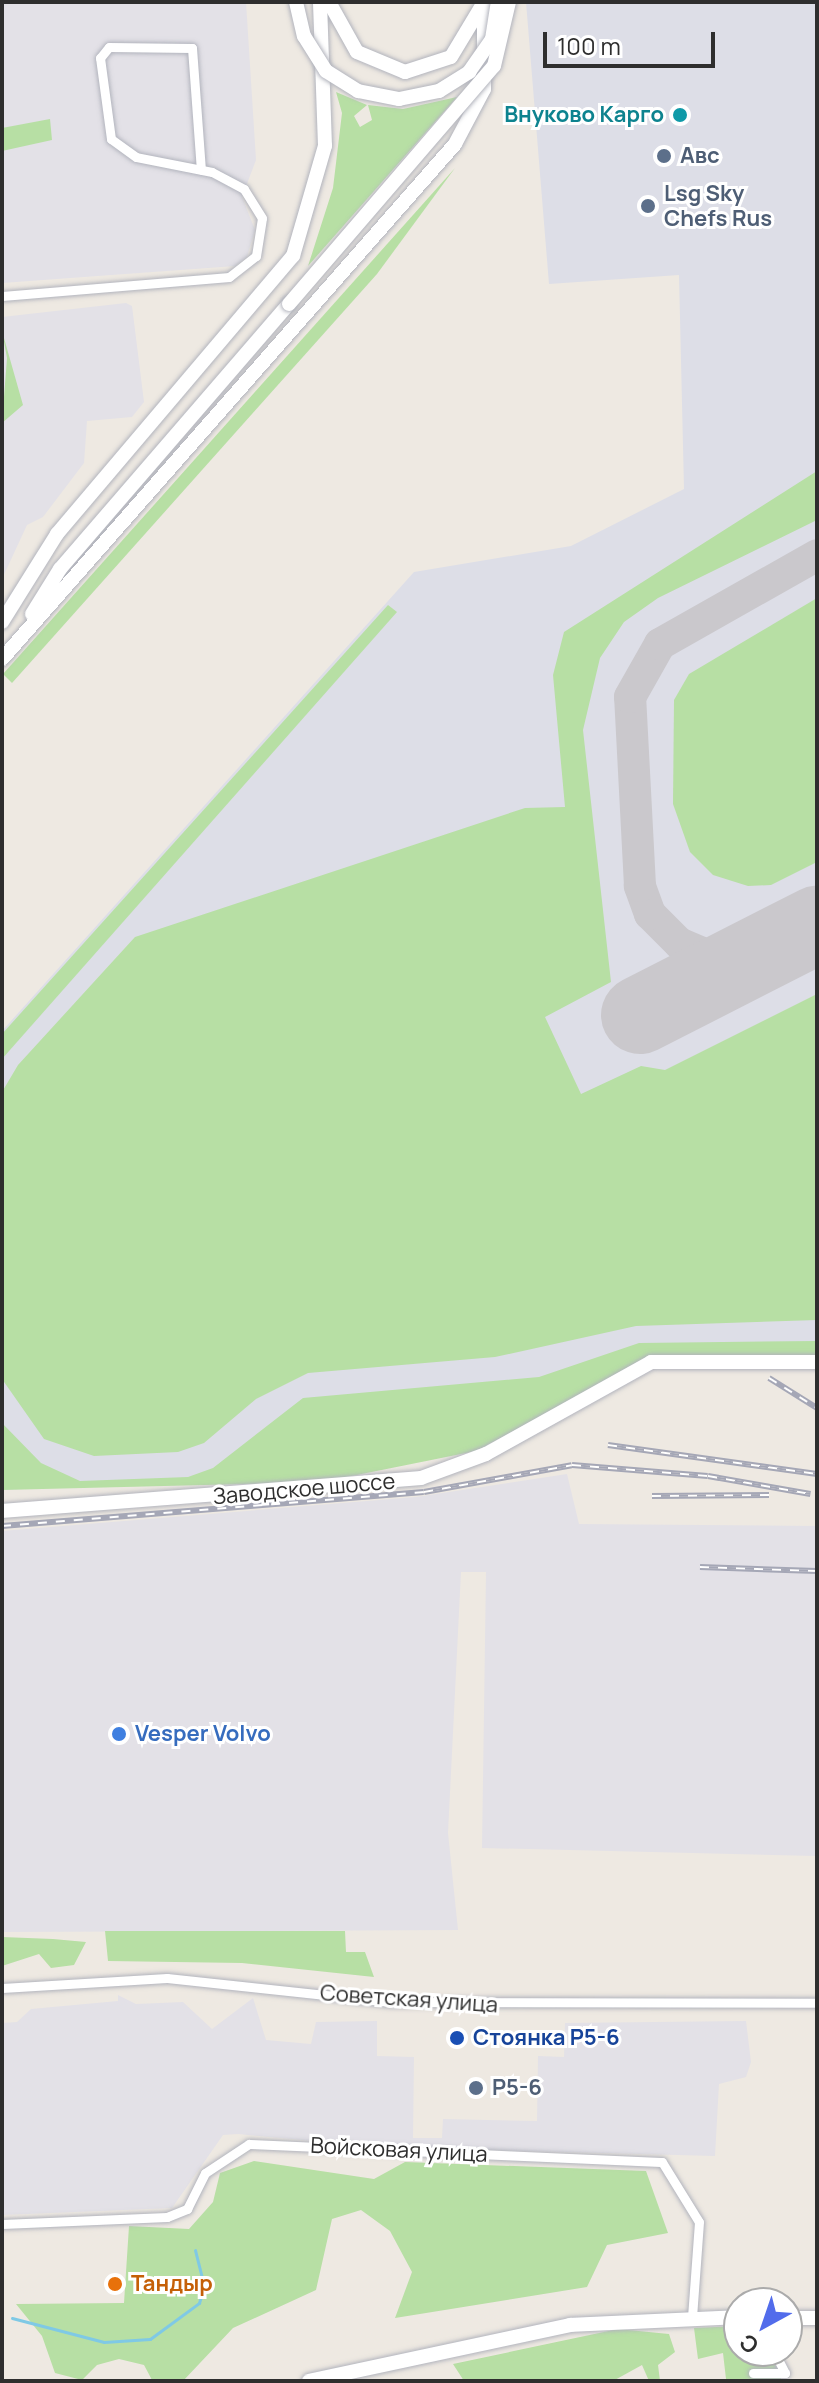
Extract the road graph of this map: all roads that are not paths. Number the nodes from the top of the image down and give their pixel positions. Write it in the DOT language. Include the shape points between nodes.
graph roads {
  1 [pos="296,2"];
  2 [pos="320,2"];
  3 [pos="329,2"];
  4 [pos="483,2"];
  5 [pos="498,2"];
  6 [pos="509,2"];
  7 [pos="201,170"];
  8 [pos="2,296"];
  9 [pos="2,622"];
  10 [pos="4,657"];
  11 [pos="817,1362"];
  12 [pos="2,1511"];
  13 [pos="2,1988"];
  14 [pos="817,2003"];
  15 [pos="2,2224"];
  16 [pos="692,2317"];
  17 [pos="723,2317"];
  18 [pos="782,2367"];
  19 [pos="753,2373"];
  20 [pos="309,2381"];
  1 -- 5 [label="street, bridge" via="304,36 326,71 358,91 399,99 439,91 469,72 492,39"];
  2 -- 9 [label="street" via="325,146 293,256 57,534"];
  3 -- 4 [label="street" via="357,52 405,72 437,66 457,52"];
  4 -- 10 [label="street" via="486,80 455,144"];
  6 -- 10 [label="street, bridge" via="494,66 60,569"];
  7 -- 7 [label="street" via="136,157 111,139 103,52 192,48"];
  7 -- 8 [label="street" via="236,183 259,210 260,245 239,274"];
  11 -- 12 [label="street, Заводское шоссе" via="651,1362 486,1454 421,1478"];
  13 -- 14 [label="street, Советская улица" via="167,1978 391,2002"];
  15 -- 16 [label="street, Войсковая улица" via="167,2217 187,2209 205,2173 249,2144 662,2162 699,2222"];
  16 -- 17 [label="street"];
  16 -- 20 [label="street" via="509,2334"];
  18 -- 19 [label="street" via="785,2373"];
}
